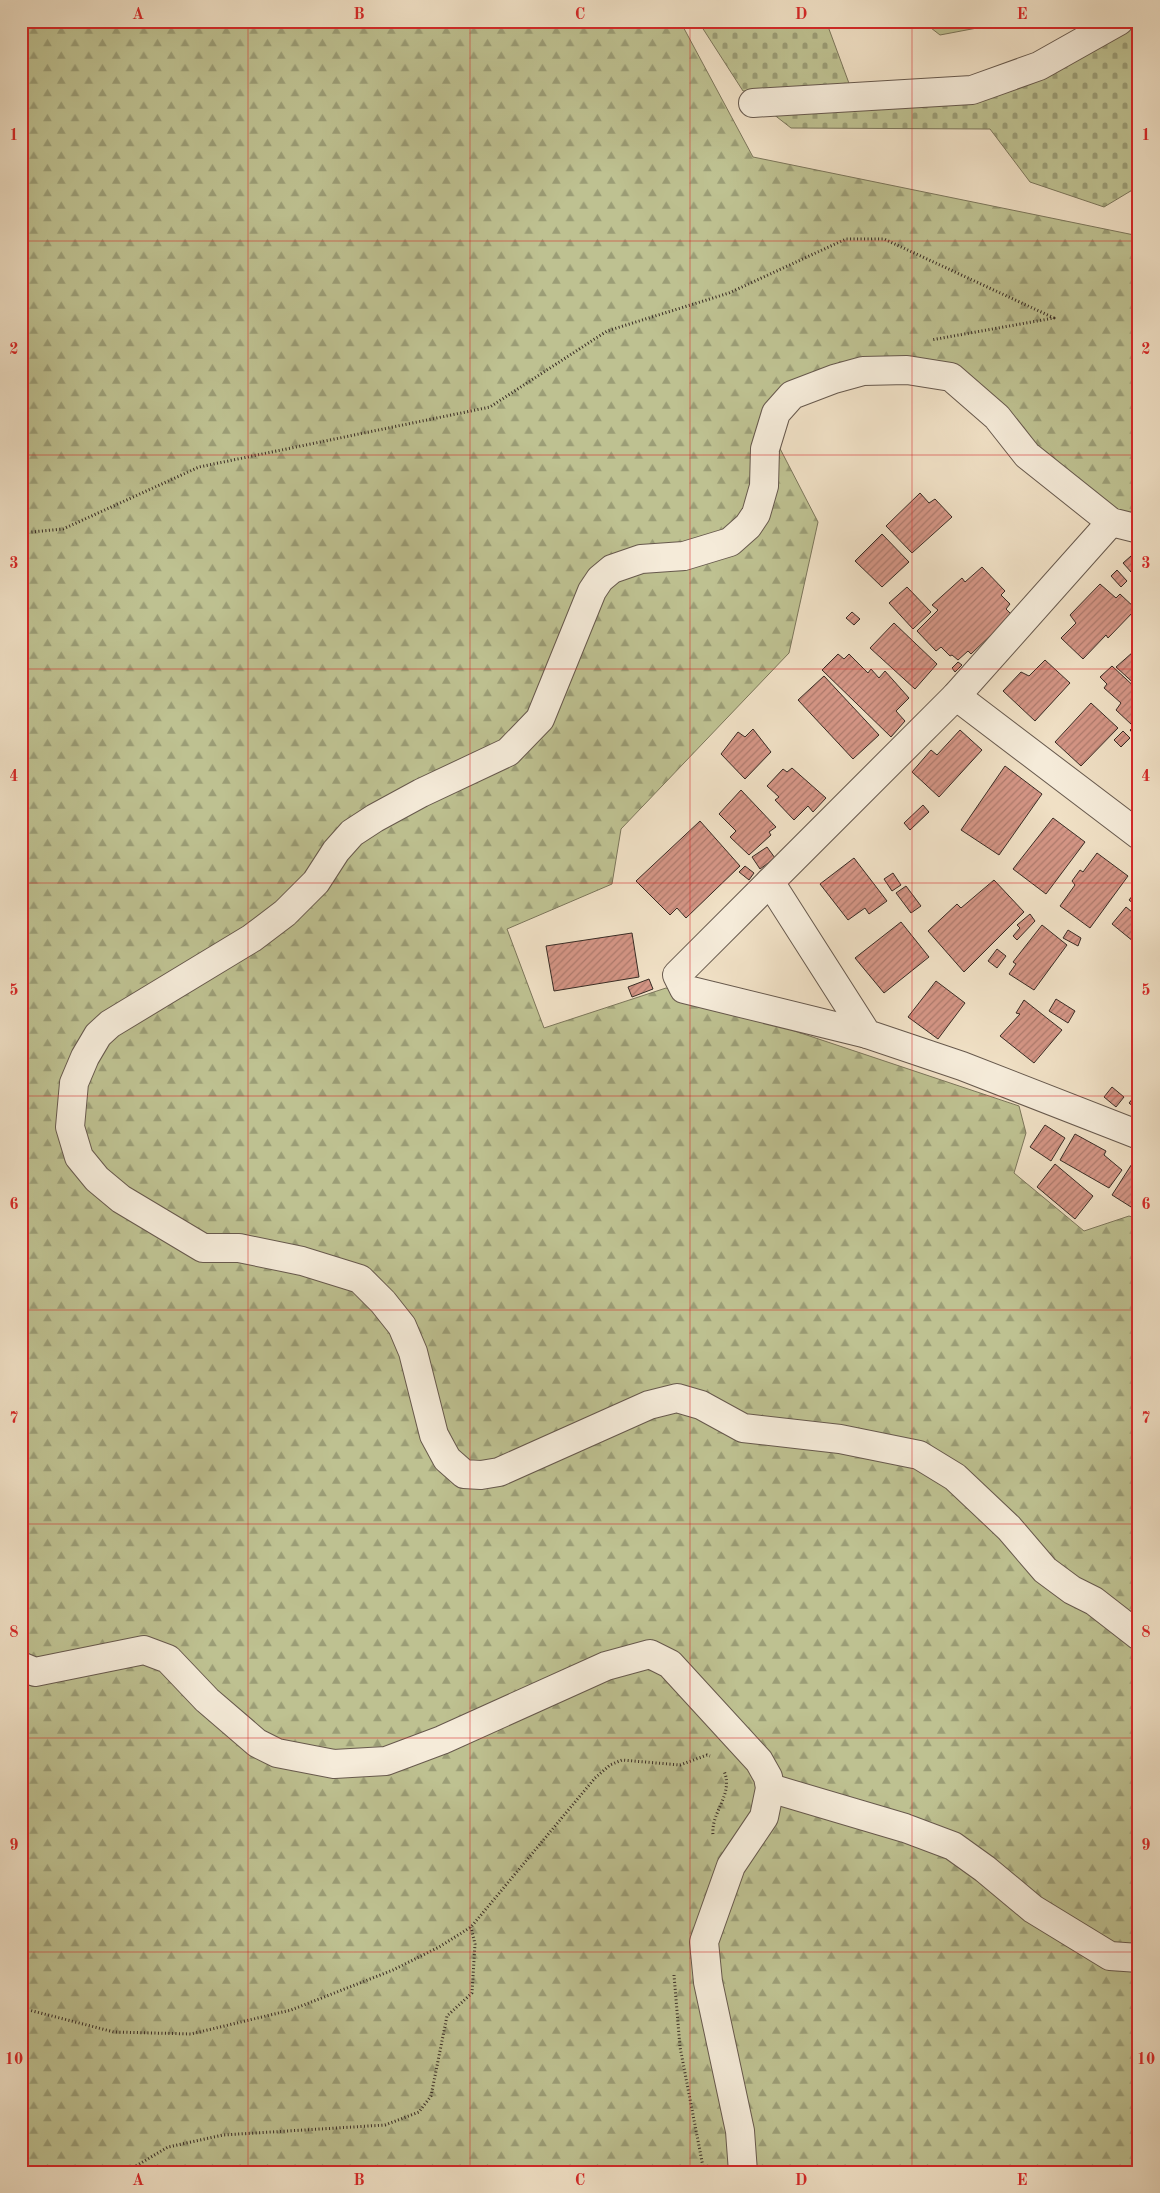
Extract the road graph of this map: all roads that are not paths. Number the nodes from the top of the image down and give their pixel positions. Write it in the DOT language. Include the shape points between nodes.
graph roads {
  1 [pos="1119,21"];
  2 [pos="753,103"];
  3 [pos="1111,522"];
  4 [pos="1139,529"];
  5 [pos="956,696"];
  6 [pos="1139,835"];
  7 [pos="770,882"];
  8 [pos="867,1034"];
  9 [pos="1139,1135"];
  10 [pos="1139,1636"];
  11 [pos="21,1666"];
  12 [pos="770,1788"];
  13 [pos="1139,1958"];
  14 [pos="743,2172"];
  1 -- 2 [label="street" via="1039,66 972,90"];
  3 -- 4 [label="street"];
  3 -- 5 [label="street"];
  3 -- 10 [label="street" via="1027,455 997,417 951,377 907,370 863,371 792,395 776,413 765,449 764,486 756,514 748,526 730,542 684,556 641,560 612,569 600,579 592,591 540,719 521,740 508,752 421,793 352,833 316,882 285,913 252,938 110,1024 98,1035 74,1083 70,1127 79,1157 97,1179 121,1199 203,1248 239,1248 302,1261 360,1279 384,1302 402,1326 413,1352 434,1435 447,1459 464,1474 499,1472 649,1405 677,1398 701,1405 743,1428 840,1439 919,1455 955,1477 1009,1528 1045,1570 1094,1601"];
  5 -- 6 [label="street"];
  5 -- 7 [label="street"];
  7 -- 8 [label="street"];
  7 -- 8 [label="street" via="678,975 684,989"];
  8 -- 9 [label="street" via="962,1066"];
  11 -- 12 [label="street" via="35,1672 144,1650 168,1659 207,1700 257,1743 277,1753 334,1764 386,1761 442,1740 606,1666 650,1654 670,1664 759,1761"];
  12 -- 13 [label="street" via="905,1828 952,1846 1033,1909 1093,1946 1110,1956"];
  12 -- 14 [label="street" via="764,1817 731,1866 704,1942 708,1982 740,2131"];
}
